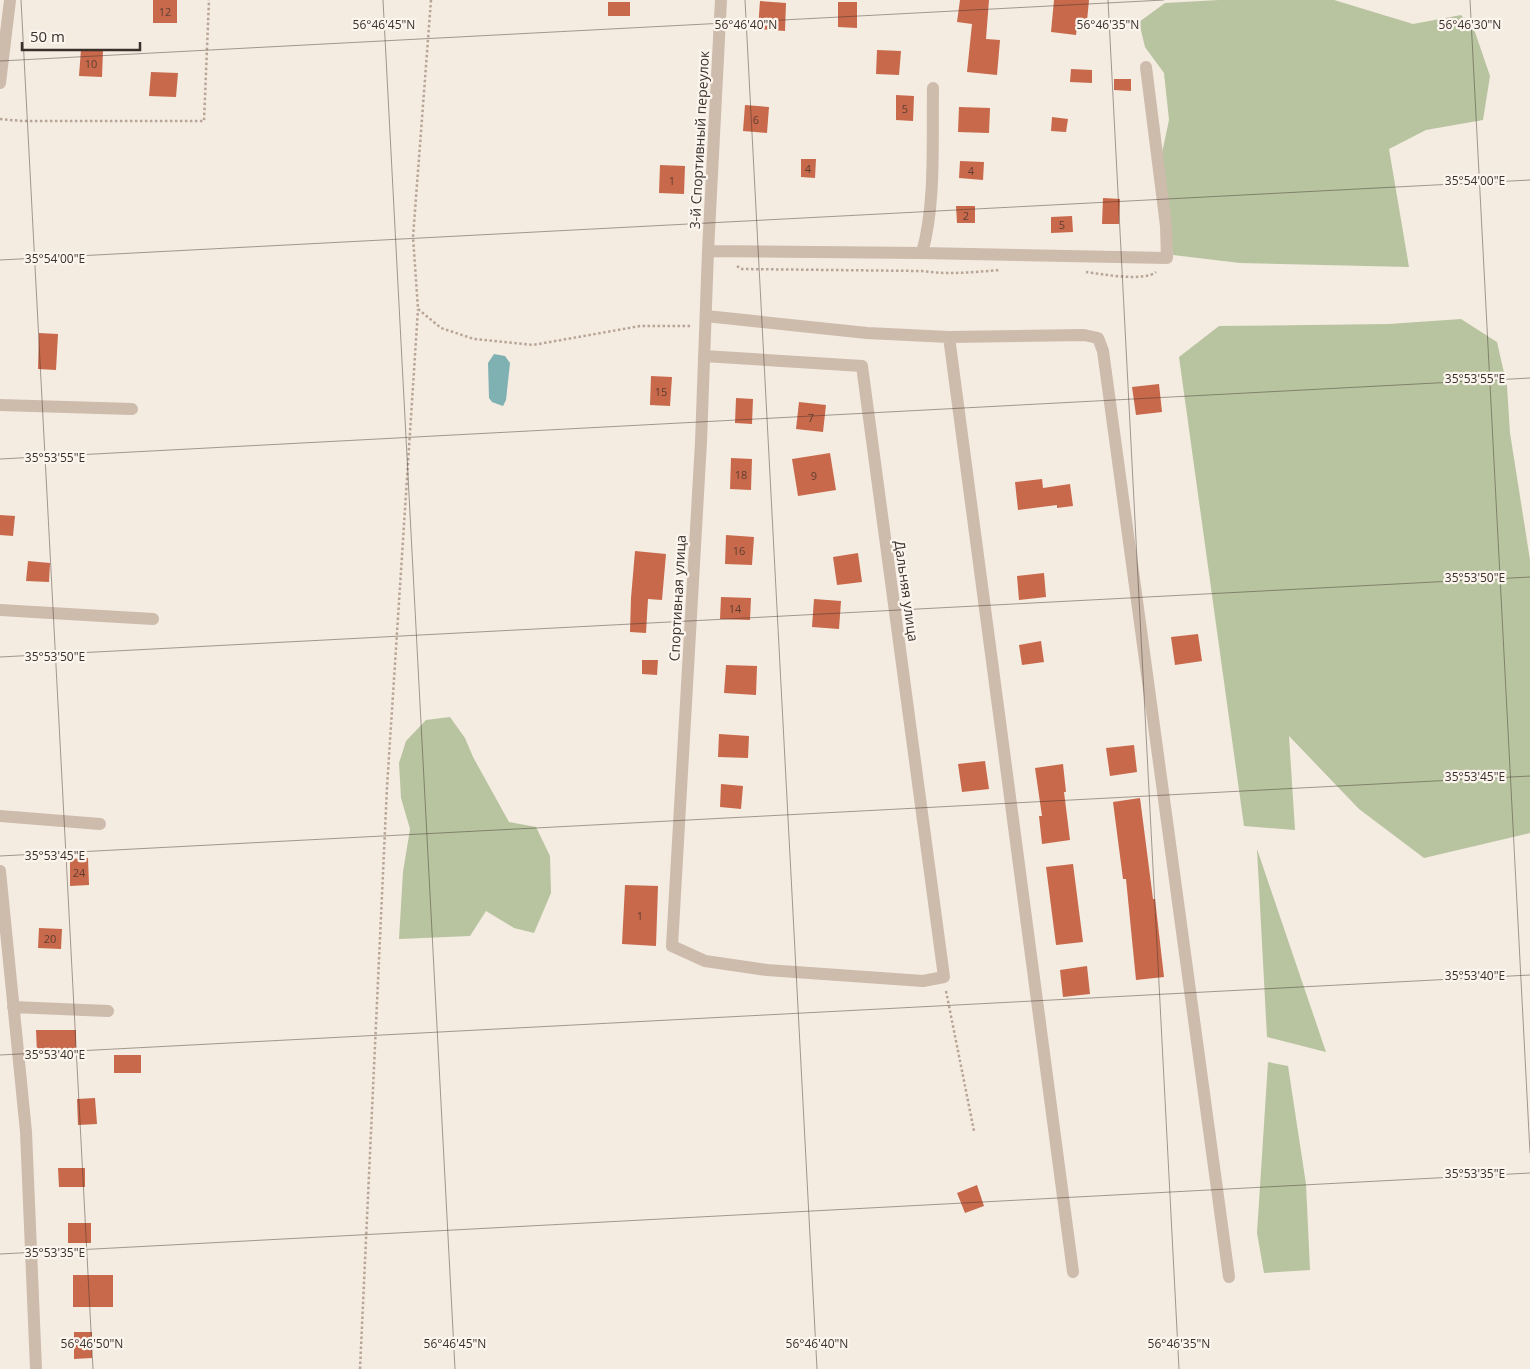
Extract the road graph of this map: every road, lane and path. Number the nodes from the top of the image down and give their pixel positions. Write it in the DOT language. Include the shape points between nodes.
graph roads {
  1 [pos="10,0"];
  2 [pos="209,0"];
  3 [pos="431,0"];
  4 [pos="721,0"];
  5 [pos="1146,67"];
  6 [pos="0,79"];
  7 [pos="933,88"];
  8 [pos="0,119"];
  9 [pos="715,252"];
  10 [pos="922,253"];
  11 [pos="1167,258"];
  12 [pos="1008,270"];
  13 [pos="1079,271"];
  14 [pos="418,308"];
  15 [pos="705,321"];
  16 [pos="949,337"];
  17 [pos="704,356"];
  18 [pos="0,405"];
  19 [pos="132,408"];
  20 [pos="0,610"];
  21 [pos="153,619"];
  22 [pos="0,816"];
  23 [pos="100,824"];
  24 [pos="0,871"];
  25 [pos="1,900"];
  26 [pos="944,977"];
  27 [pos="13,1007"];
  28 [pos="108,1011"];
  29 [pos="974,1130"];
  30 [pos="1073,1272"];
  31 [pos="1229,1277"];
  32 [pos="36,1369"];
  33 [pos="360,1369"];
  1 -- 6 [label="street"];
  2 -- 8 [label="path" via="204,121"];
  3 -- 14 [label="path" via="413,237"];
  4 -- 9 [label="street, 3-й Спортивный переулок"];
  5 -- 11 [label="street" via="1166,226"];
  7 -- 10 [label="street" via="928,231"];
  9 -- 10 [label="street"];
  9 -- 12 [label="path" via="741,269 939,273"];
  9 -- 15 [label="street, Спортивная улица"];
  10 -- 11 [label="street"];
  11 -- 13 [label="path" via="1160,269 1148,276"];
  14 -- 15 [label="path" via="450,331 474,338 533,345 640,326"];
  14 -- 33 [label="path" via="387,788"];
  15 -- 16 [label="street"];
  15 -- 17 [label="street, Спортивная улица"];
  16 -- 30 [label="street"];
  16 -- 31 [label="street" via="1084,335 1098,338 1103,351"];
  17 -- 26 [label="street, Дальняя улица" via="862,366"];
  17 -- 26 [label="street, Спортивная улица" via="672,946 705,962 766,970 923,981"];
  18 -- 19 [label="street"];
  20 -- 21 [label="street"];
  22 -- 23 [label="street"];
  24 -- 25 [label="street"];
  25 -- 27 [label="street"];
  26 -- 29 [label="path"];
  27 -- 28 [label="street"];
  27 -- 32 [label="street" via="26,1132"];
}
